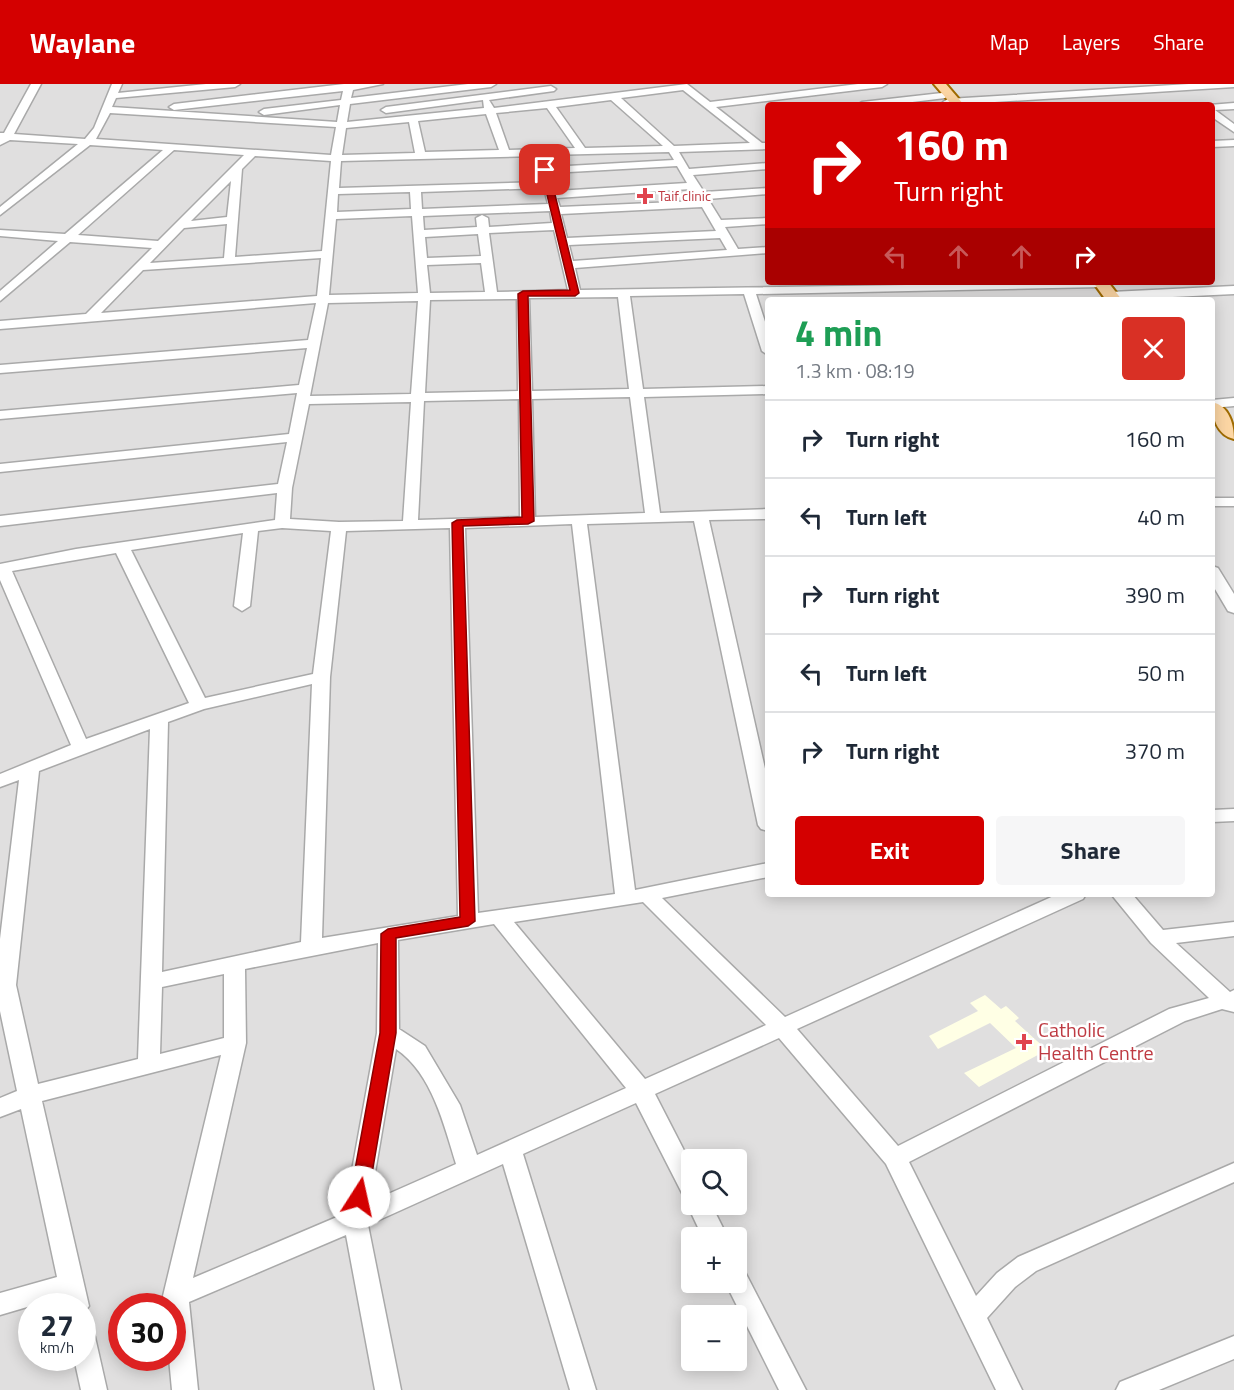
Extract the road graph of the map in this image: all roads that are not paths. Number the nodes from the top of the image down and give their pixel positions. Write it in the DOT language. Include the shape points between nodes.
graph roads {
  1 [pos="36,84"];
  2 [pos="117,84"];
  3 [pos="235,84"];
  4 [pos="378,84"];
  5 [pos="491,84"];
  6 [pos="816,84"];
  7 [pos="882,84"];
  8 [pos="932,84"];
  9 [pos="1234,84"];
  10 [pos="204,85"];
  11 [pos="349,85"];
  12 [pos="479,85"];
  13 [pos="683,85"];
  14 [pos="863,85"];
  15 [pos="548,86"];
  16 [pos="427,88"];
  17 [pos="1184,88"];
  18 [pos="825,91"];
  19 [pos="1120,92"];
  20 [pos="112,96"];
  21 [pos="1042,96"];
  22 [pos="614,97"];
  23 [pos="775,97"];
  24 [pos="485,98"];
  25 [pos="834,98"];
  26 [pos="949,99"];
  27 [pos="1197,99"];
  28 [pos="221,101"];
  29 [pos="347,102"];
  30 [pos="784,102"];
  31 [pos="884,102"];
  32 [pos="912,102"];
  33 [pos="1047,102"];
  34 [pos="1128,102"];
  35 [pos="568,103"];
  36 [pos="431,105"];
  37 [pos="550,105"];
  38 [pos="707,105"];
  39 [pos="1234,106"];
  40 [pos="1215,109"];
  41 [pos="106,110"];
  42 [pos="140,112"];
  43 [pos="491,112"];
  44 [pos="1215,112"];
  45 [pos="345,114"];
  46 [pos="229,116"];
  47 [pos="435,118"];
  48 [pos="413,119"];
  49 [pos="344,125"];
  50 [pos="1234,129"];
  51 [pos="2,138"];
  52 [pos="87,143"];
  53 [pos="1234,143"];
  54 [pos="1215,144"];
  55 [pos="171,148"];
  56 [pos="672,148"];
  57 [pos="765,148"];
  58 [pos="583,152"];
  59 [pos="252,153"];
  60 [pos="541,153"];
  61 [pos="505,154"];
  62 [pos="421,157"];
  63 [pos="336,158"];
  64 [pos="765,166"];
  65 [pos="683,167"];
  66 [pos="237,169"];
  67 [pos="545,170"];
  68 [pos="476,187"];
  69 [pos="415,189"];
  70 [pos="333,191"];
  71 [pos="765,191"];
  72 [pos="700,195"];
  73 [pos="552,200"];
  74 [pos="482,210"];
  75 [pos="0,212"];
  76 [pos="418,212"];
  77 [pos="330,216"];
  78 [pos="233,220"];
  79 [pos="765,222"];
  80 [pos="183,225"];
  81 [pos="559,226"];
  82 [pos="721,229"];
  83 [pos="484,231"];
  84 [pos="0,233"];
  85 [pos="420,234"];
  86 [pos="68,238"];
  87 [pos="562,242"];
  88 [pos="162,245"];
  89 [pos="765,250"];
  90 [pos="735,253"];
  91 [pos="327,254"];
  92 [pos="487,259"];
  93 [pos="229,262"];
  94 [pos="422,262"];
  95 [pos="568,265"];
  96 [pos="140,267"];
  97 [pos="876,285"];
  98 [pos="993,285"];
  99 [pos="1049,285"];
  100 [pos="947,286"];
  101 [pos="1234,290"];
  102 [pos="749,291"];
  103 [pos="1111,291"];
  104 [pos="623,292"];
  105 [pos="575,293"];
  106 [pos="491,294"];
  107 [pos="523,294"];
  108 [pos="856,294"];
  109 [pos="424,296"];
  110 [pos="0,297"];
  111 [pos="952,297"];
  112 [pos="323,299"];
  113 [pos="89,318"];
  114 [pos="0,325"];
  115 [pos="765,342"];
  116 [pos="315,343"];
  117 [pos="0,369"];
  118 [pos="765,390"];
  119 [pos="636,392"];
  120 [pos="306,394"];
  121 [pos="525,396"];
  122 [pos="418,398"];
  123 [pos="1234,404"];
  124 [pos="1215,409"];
  125 [pos="1215,413"];
  126 [pos="1215,415"];
  127 [pos="0,416"];
  128 [pos="1234,434"];
  129 [pos="297,437"];
  130 [pos="1234,447"];
  131 [pos="0,468"];
  132 [pos="285,488"];
  133 [pos="1215,502"];
  134 [pos="1234,502"];
  135 [pos="765,514"];
  136 [pos="701,516"];
  137 [pos="653,517"];
  138 [pos="579,519"];
  139 [pos="0,521"];
  140 [pos="528,521"];
  141 [pos="457,523"];
  142 [pos="282,524"];
  143 [pos="410,525"];
  144 [pos="339,527"];
  145 [pos="251,528"];
  146 [pos="122,548"];
  147 [pos="1,569"];
  148 [pos="1215,576"];
  149 [pos="242,606"];
  150 [pos="1234,608"];
  151 [pos="321,677"];
  152 [pos="199,705"];
  153 [pos="159,719"];
  154 [pos="81,747"];
  155 [pos="30,769"];
  156 [pos="0,781"];
  157 [pos="765,811"];
  158 [pos="765,871"];
  159 [pos="8,874"];
  160 [pos="647,895"];
  161 [pos="1069,897"];
  162 [pos="1124,897"];
  163 [pos="626,899"];
  164 [pos="499,916"];
  165 [pos="468,921"];
  166 [pos="1234,929"];
  167 [pos="388,934"];
  168 [pos="1158,938"];
  169 [pos="311,947"];
  170 [pos="234,966"];
  171 [pos="152,982"];
  172 [pos="2,986"];
  173 [pos="1231,1001"];
  174 [pos="782,1027"];
  175 [pos="388,1033"];
  176 [pos="234,1043"];
  177 [pos="149,1064"];
  178 [pos="642,1091"];
  179 [pos="30,1095"];
  180 [pos="0,1108"];
  181 [pos="510,1149"];
  182 [pos="895,1158"];
  183 [pos="469,1168"];
  184 [pos="681,1168"];
  185 [pos="1234,1172"];
  186 [pos="355,1220"];
  187 [pos="74,1293"];
  188 [pos="177,1293"];
  189 [pos="183,1293"];
  190 [pos="743,1293"];
  191 [pos="18,1302"];
  192 [pos="0,1304"];
  193 [pos="973,1316"];
  194 [pos="1234,1347"];
  195 [pos="90,1371"];
  196 [pos="183,1371"];
  197 [pos="94,1390"];
  198 [pos="185,1390"];
  199 [pos="388,1390"];
  200 [pos="583,1390"];
  201 [pos="793,1390"];
  202 [pos="1009,1390"];
  203 [pos="1130,1390"];
  1 -- 51 [label="street"];
  2 -- 20 [label="street"];
  3 -- 10 [label="street"];
  4 -- 11 [label="street"];
  5 -- 12 [label="street"];
  6 -- 18 [label="street"];
  7 -- 14 [label="street"];
  8 -- 26 [label="main road"];
  9 -- 17 [label="street"];
  10 -- 20 [label="street"];
  10 -- 28 [label="street"];
  11 -- 28 [label="street"];
  11 -- 29 [label="street"];
  12 -- 16 [label="street"];
  12 -- 24 [label="street"];
  13 -- 22 [label="street"];
  13 -- 38 [label="street"];
  14 -- 18 [label="street"];
  14 -- 31 [label="street"];
  15 -- 24 [label="street"];
  15 -- 35 [label="street"];
  16 -- 29 [label="street"];
  16 -- 36 [label="street"];
  17 -- 19 [label="street"];
  17 -- 27 [label="street"];
  18 -- 23 [label="street"];
  18 -- 25 [label="street"];
  19 -- 21 [label="street"];
  19 -- 34 [label="street"];
  20 -- 41 [label="street"];
  21 -- 26 [label="street"];
  21 -- 33 [label="street"];
  22 -- 35 [label="street"];
  22 -- 56 [label="street"];
  23 -- 30 [label="street"];
  23 -- 38 [label="street"];
  24 -- 36 [label="street"];
  24 -- 43 [label="street"];
  26 -- 32 [label="street"];
  28 -- 42 [label="street"];
  28 -- 46 [label="street"];
  29 -- 45 [label="street"];
  29 -- 46 [label="street"];
  35 -- 37 [label="street"];
  36 -- 45 [label="street"];
  36 -- 47 [label="street"];
  37 -- 43 [label="street"];
  37 -- 58 [label="street"];
  38 -- 57 [label="street"];
  39 -- 40 [label="street"];
  41 -- 42 [label="street"];
  41 -- 52 [label="street"];
  42 -- 46 [label="street"];
  43 -- 47 [label="street"];
  43 -- 61 [label="street"];
  44 -- 50 [label="street"];
  45 -- 49 [label="street"];
  46 -- 49 [label="street"];
  47 -- 48 [label="street"];
  48 -- 49 [label="street"];
  48 -- 62 [label="street"];
  49 -- 63 [label="street"];
  51 -- 52 [label="street"];
  52 -- 55 [label="street"];
  52 -- 75 [label="street"];
  53 -- 54 [label="street"];
  55 -- 59 [label="street"];
  55 -- 86 [label="street"];
  56 -- 57 [label="street"];
  56 -- 58 [label="street"];
  56 -- 65 [label="street"];
  58 -- 60 [label="street"];
  59 -- 63 [label="street"];
  59 -- 66 [label="street"];
  60 -- 61 [label="street"];
  60 -- 67 [label="street"];
  61 -- 62 [label="street"];
  62 -- 63 [label="street"];
  63 -- 70 [label="street"];
  64 -- 65 [label="street"];
  65 -- 67 [label="street"];
  65 -- 72 [label="street"];
  66 -- 78 [label="street"];
  66 -- 80 [label="street"];
  67 -- 73 [label="street"];
  68 -- 69 [label="street"];
  68 -- 73 [label="street"];
  68 -- 74 [label="street"];
  69 -- 70 [label="street"];
  69 -- 76 [label="street"];
  70 -- 77 [label="street"];
  71 -- 72 [label="street"];
  72 -- 73 [label="street"];
  72 -- 73 [label="street"];
  72 -- 82 [label="street"];
  73 -- 74 [label="street"];
  73 -- 81 [label="street"];
  74 -- 76 [label="street"];
  74 -- 83 [label="street"];
  76 -- 77 [label="street"];
  76 -- 85 [label="street"];
  77 -- 91 [label="street"];
  78 -- 80 [label="street"];
  78 -- 93 [label="street"];
  79 -- 82 [label="street"];
  80 -- 88 [label="street"];
  81 -- 83 [label="street"];
  81 -- 87 [label="street"];
  82 -- 87 [label="street"];
  82 -- 90 [label="street"];
  83 -- 85 [label="street"];
  83 -- 92 [label="street"];
  84 -- 86 [label="street"];
  85 -- 94 [label="street"];
  86 -- 88 [label="street"];
  86 -- 110 [label="street"];
  87 -- 95 [label="street"];
  88 -- 96 [label="street"];
  89 -- 90 [label="street"];
  90 -- 95 [label="street"];
  91 -- 93 [label="street"];
  91 -- 112 [label="street"];
  92 -- 94 [label="street"];
  92 -- 106 [label="street"];
  93 -- 96 [label="street"];
  94 -- 109 [label="street"];
  95 -- 105 [label="street"];
  96 -- 113 [label="street"];
  97 -- 100 [label="street"];
  97 -- 108 [label="street"];
  98 -- 100 [label="street"];
  99 -- 103 [label="street"];
  100 -- 111 [label="street"];
  101 -- 103 [label="street"];
  102 -- 104 [label="street"];
  102 -- 108 [label="street"];
  102 -- 115 [label="street"];
  104 -- 105 [label="street"];
  104 -- 119 [label="street"];
  105 -- 107 [label="street"];
  106 -- 107 [label="street"];
  106 -- 109 [label="street"];
  107 -- 121 [label="street"];
  109 -- 112 [label="street"];
  109 -- 122 [label="street"];
  112 -- 113 [label="street"];
  112 -- 116 [label="street"];
  113 -- 114 [label="street"];
  116 -- 117 [label="street"];
  116 -- 120 [label="street"];
  118 -- 119 [label="street"];
  119 -- 121 [label="street"];
  119 -- 137 [label="street"];
  120 -- 122 [label="street"];
  120 -- 127 [label="street"];
  120 -- 129 [label="street"];
  121 -- 122 [label="street"];
  121 -- 140 [label="street"];
  122 -- 143 [label="street"];
  123 -- 124 [label="street"];
  125 -- 128 [label="main road"];
  126 -- 130 [label="main road"];
  129 -- 131 [label="street"];
  129 -- 132 [label="street"];
  132 -- 139 [label="street"];
  132 -- 142 [label="street"];
  133 -- 134 [label="street"];
  135 -- 136 [label="street"];
  136 -- 137 [label="street"];
  136 -- 157 [label="street"];
  137 -- 138 [label="street"];
  138 -- 140 [label="street"];
  138 -- 163 [label="street"];
  140 -- 141 [label="street"];
  141 -- 143 [label="street"];
  141 -- 165 [label="street"];
  142 -- 144 [label="street"];
  142 -- 145 [label="street"];
  143 -- 144 [label="street"];
  144 -- 151 [label="street"];
  145 -- 146 [label="street"];
  145 -- 149 [label="street"];
  146 -- 147 [label="street"];
  146 -- 152 [label="street"];
  147 -- 154 [label="street"];
  148 -- 150 [label="street"];
  151 -- 152 [label="street"];
  151 -- 169 [label="street"];
  152 -- 153 [label="street"];
  153 -- 154 [label="street"];
  153 -- 171 [label="street"];
  154 -- 155 [label="street"];
  155 -- 156 [label="street"];
  155 -- 159 [label="street"];
  158 -- 160 [label="street"];
  159 -- 172 [label="street"];
  160 -- 163 [label="street"];
  160 -- 174 [label="street"];
  161 -- 174 [label="street"];
  162 -- 168 [label="street"];
  163 -- 164 [label="street"];
  164 -- 165 [label="street"];
  164 -- 178 [label="street"];
  165 -- 167 [label="street"];
  166 -- 168 [label="street"];
  167 -- 169 [label="street"];
  167 -- 175 [label="street"];
  168 -- 173 [label="street"];
  169 -- 170 [label="street"];
  170 -- 171 [label="street"];
  170 -- 176 [label="street"];
  171 -- 177 [label="street"];
  172 -- 179 [label="street"];
  173 -- 182 [label="street" via="1177,1015"];
  174 -- 178 [label="street"];
  174 -- 182 [label="street"];
  175 -- 183 [label="street" via="417,1052 428,1070 449,1105"];
  175 -- 186 [label="street"];
  176 -- 177 [label="street"];
  176 -- 188 [label="street"];
  177 -- 179 [label="street"];
  178 -- 181 [label="street"];
  178 -- 184 [label="street"];
  179 -- 180 [label="street"];
  179 -- 187 [label="street"];
  181 -- 183 [label="street"];
  181 -- 200 [label="street"];
  182 -- 193 [label="street"];
  183 -- 186 [label="street"];
  185 -- 193 [label="street" via="1027,1264 1006,1280"];
  186 -- 189 [label="street"];
  186 -- 199 [label="street"];
  190 -- 201 [label="street"];
  191 -- 192 [label="street"];
  193 -- 202 [label="street"];
  194 -- 203 [label="street"];
  195 -- 197 [label="street"];
  196 -- 198 [label="street"];
}
